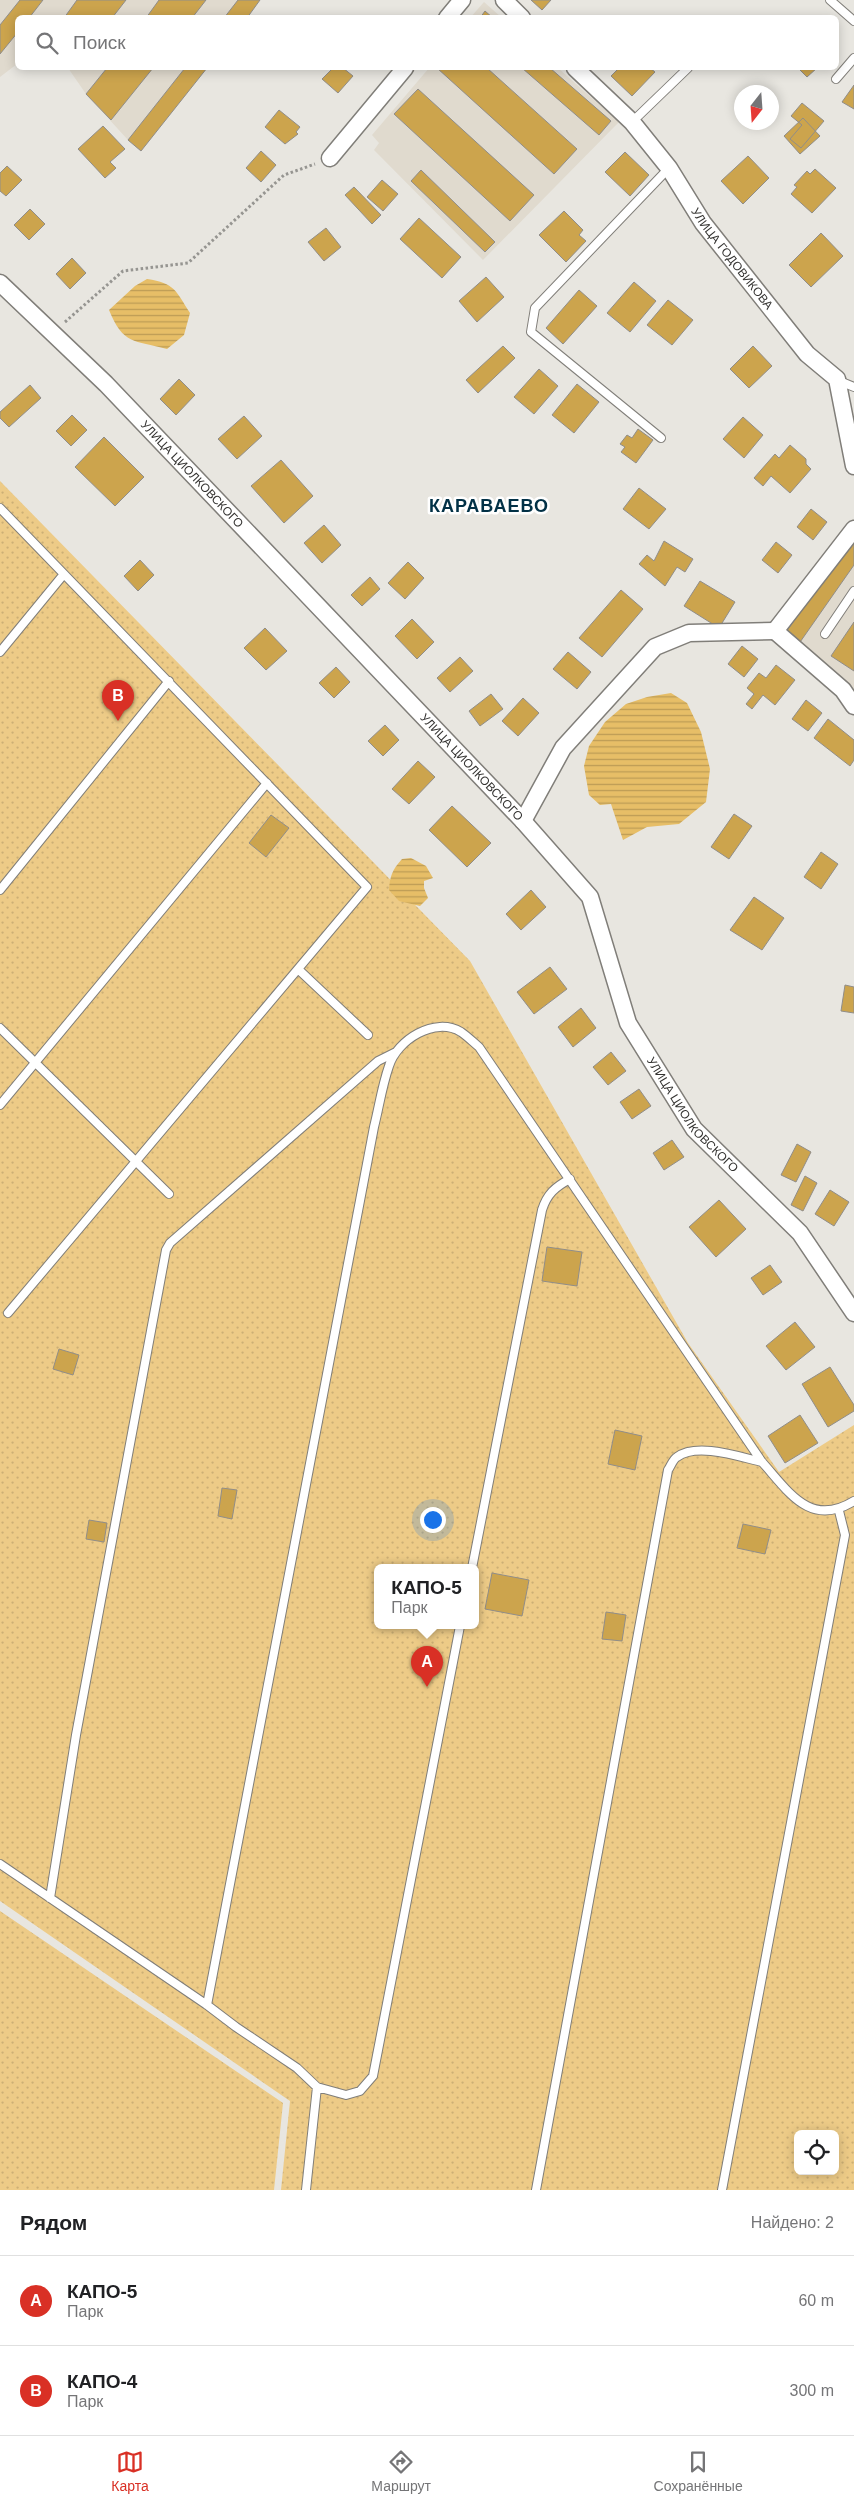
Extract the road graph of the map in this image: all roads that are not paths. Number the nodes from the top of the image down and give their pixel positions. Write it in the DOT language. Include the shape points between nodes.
graph roads {
  1 [pos="462,0"];
  2 [pos="504,0"];
  3 [pos="830,0"];
  4 [pos="450,15"];
  5 [pos="519,15"];
  6 [pos="854,21"];
  7 [pos="854,58"];
  8 [pos="403,70"];
  9 [pos="577,70"];
  10 [pos="686,70"];
  11 [pos="836,79"];
  12 [pos="632,122"];
  13 [pos="330,158"];
  14 [pos="669,168"];
  15 [pos="0,283"];
  16 [pos="837,380"];
  17 [pos="854,386"];
  18 [pos="660,438"];
  19 [pos="854,466"];
  20 [pos="0,508"];
  21 [pos="854,529"];
  22 [pos="64,574"];
  23 [pos="854,591"];
  24 [pos="775,631"];
  25 [pos="825,634"];
  26 [pos="0,652"];
  27 [pos="169,681"];
  28 [pos="854,706"];
  29 [pos="267,783"];
  30 [pos="523,821"];
  31 [pos="0,890"];
  32 [pos="299,970"];
  33 [pos="0,1028"];
  34 [pos="368,1036"];
  35 [pos="396,1052"];
  36 [pos="34,1062"];
  37 [pos="0,1105"];
  38 [pos="134,1163"];
  39 [pos="570,1179"];
  40 [pos="168,1194"];
  41 [pos="8,1313"];
  42 [pos="854,1313"];
  43 [pos="762,1462"];
  44 [pos="854,1501"];
  45 [pos="838,1511"];
  46 [pos="473,1564"];
  47 [pos="459,1629"];
  48 [pos="0,1864"];
  49 [pos="50,1898"];
  50 [pos="207,2005"];
  51 [pos="316,2087"];
  52 [pos="306,2190"];
  53 [pos="536,2190"];
  54 [pos="722,2190"];
  1 -- 4 [label="street"];
  2 -- 5 [label="street"];
  3 -- 6 [label="lane"];
  7 -- 11 [label="lane"];
  8 -- 13 [label="street"];
  9 -- 12 [label="street, УЛИЦА ГОДОВИКОВА"];
  10 -- 12 [label="lane"];
  12 -- 14 [label="street, УЛИЦА ГОДОВИКОВА"];
  14 -- 16 [label="street, УЛИЦА ГОДОВИКОВА" via="709,231 807,354"];
  14 -- 18 [label="lane" via="535,308 531,332"];
  15 -- 30 [label="street, УЛИЦА ЦИОЛКОВСКОГО" via="106,384"];
  16 -- 17 [label="lane"];
  16 -- 19 [label="street"];
  20 -- 22 [label="lane"];
  21 -- 24 [label="street"];
  22 -- 26 [label="lane"];
  22 -- 27 [label="lane"];
  23 -- 25 [label="lane"];
  24 -- 28 [label="street" via="843,690"];
  24 -- 30 [label="street" via="689,633 655,647 563,748"];
  27 -- 29 [label="lane"];
  27 -- 31 [label="lane"];
  29 -- 32 [label="lane" via="366,887"];
  29 -- 36 [label="lane"];
  30 -- 42 [label="street, УЛИЦА ЦИОЛКОВСКОГО" via="590,897 628,1023 694,1129 800,1233"];
  32 -- 34 [label="lane"];
  32 -- 38 [label="lane"];
  33 -- 36 [label="lane"];
  35 -- 39 [label="lane" via="422,1031 440,1027 460,1031 479,1047"];
  35 -- 49 [label="lane" via="378,1061 170,1243 166,1250 76,1735"];
  35 -- 50 [label="lane" via="389,1065 358,1207"];
  36 -- 37 [label="lane"];
  36 -- 38 [label="lane"];
  38 -- 40 [label="lane"];
  38 -- 41 [label="lane"];
  39 -- 43 [label="lane"];
  39 -- 46 [label="lane" via="555,1187 542,1210"];
  43 -- 45 [label="lane" via="796,1500 816,1510"];
  43 -- 53 [label="lane" via="718,1452 689,1451 675,1457 668,1470"];
  44 -- 45 [label="lane"];
  45 -- 54 [label="lane" via="845,1536"];
  47 -- 51 [label="lane" via="373,2076 360,2091 346,2095"];
  48 -- 49 [label="lane"];
  49 -- 50 [label="lane"];
  50 -- 51 [label="lane" via="297,2068"];
  51 -- 52 [label="lane"];
}
